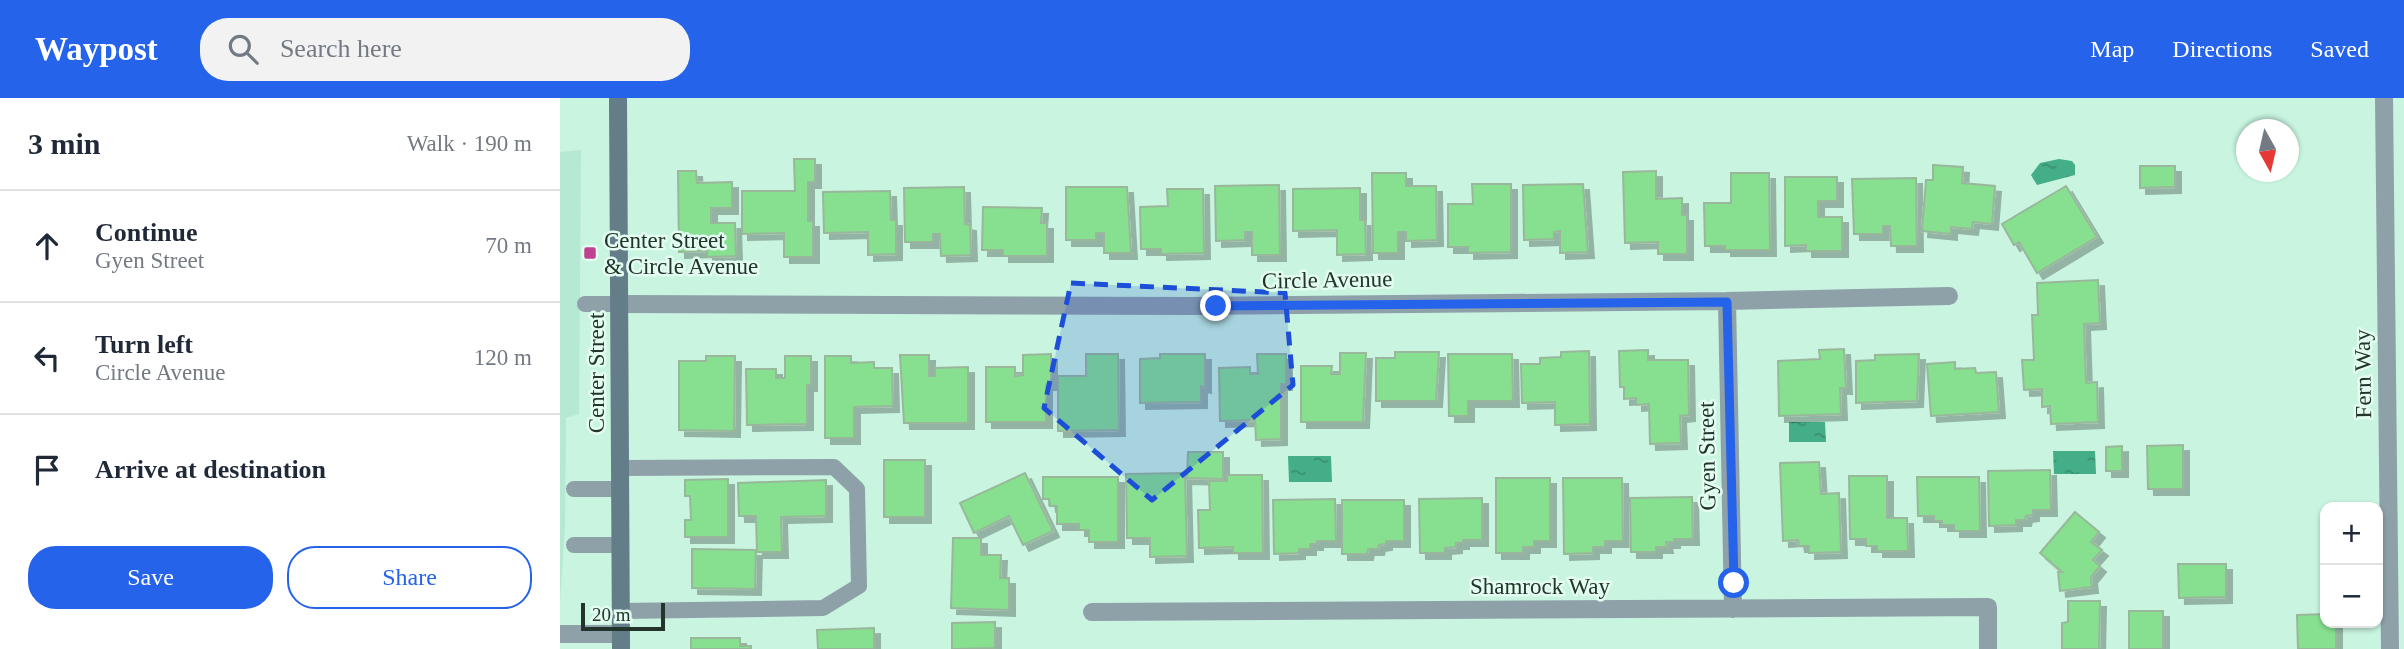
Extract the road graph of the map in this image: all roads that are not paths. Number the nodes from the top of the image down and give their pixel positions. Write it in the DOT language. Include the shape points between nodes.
graph roads {
  1 [pos="618,98"];
  2 [pos="2385,98"];
  3 [pos="1949,296"];
  4 [pos="1727,302"];
  5 [pos="585,304"];
  6 [pos="620,304"];
  7 [pos="620,468"];
  8 [pos="574,489"];
  9 [pos="620,489"];
  10 [pos="575,545"];
  11 [pos="621,545"];
  12 [pos="1733,609"];
  13 [pos="621,611"];
  14 [pos="1092,612"];
  15 [pos="560,634"];
  16 [pos="621,641"];
  17 [pos="1988,649"];
  18 [pos="2390,649"];
  1 -- 6 [label="street, Center Street"];
  2 -- 18 [label="street, Fern Way"];
  3 -- 4 [label="street, Circle Avenue"];
  4 -- 6 [label="street, Circle Avenue"];
  4 -- 12 [label="street, Gyen Street"];
  5 -- 6 [label="lane"];
  6 -- 7 [label="street, Center Street"];
  7 -- 9 [label="street, Center Street"];
  7 -- 13 [label="lane" via="834,467 857,489 859,586 823,608"];
  8 -- 9 [label="lane"];
  9 -- 11 [label="street, Center Street"];
  10 -- 11 [label="lane"];
  11 -- 13 [label="street, Center Street"];
  12 -- 14 [label="street, Shamrock Way"];
  12 -- 17 [label="street, Shamrock Way" via="1988,607"];
  13 -- 16 [label="street, Center Street"];
  15 -- 16 [label="street"];
}
